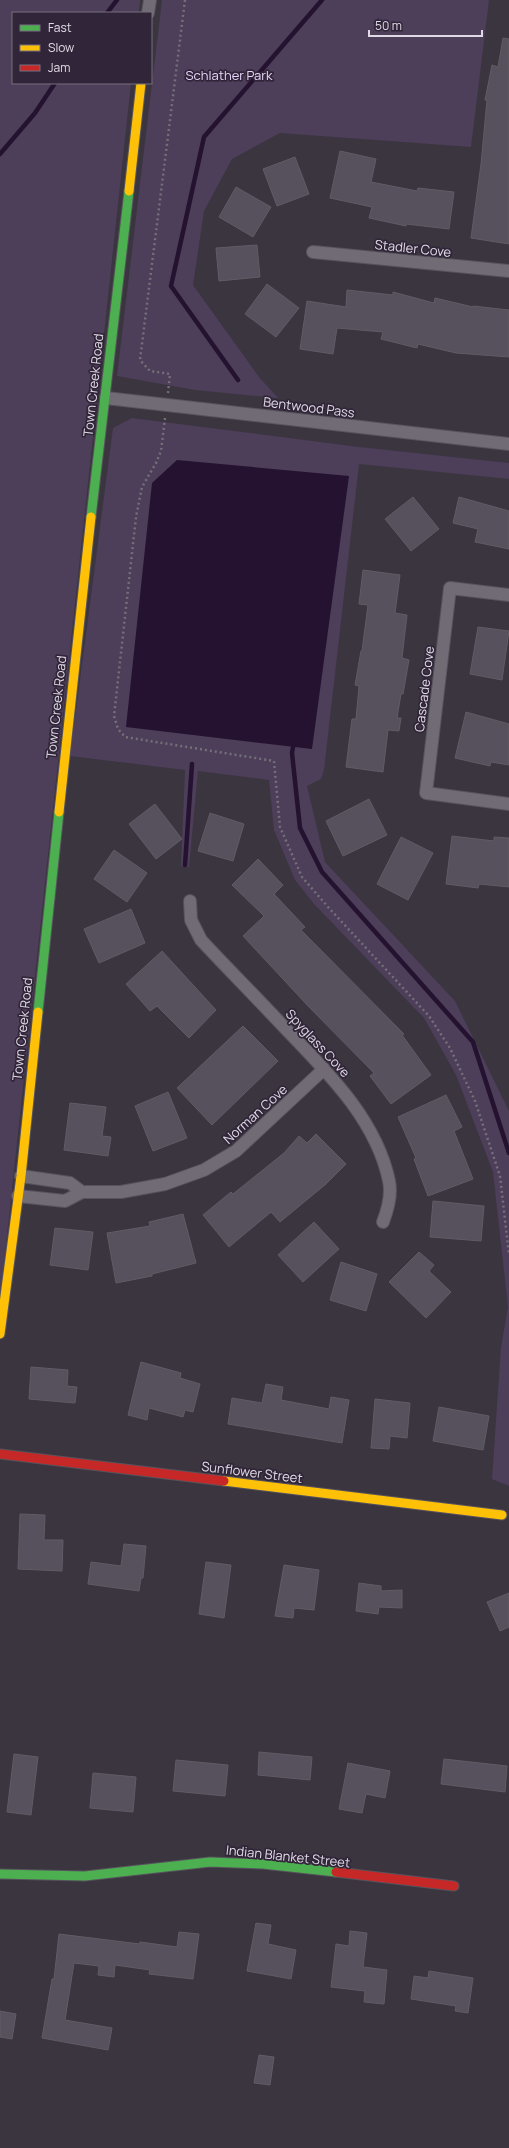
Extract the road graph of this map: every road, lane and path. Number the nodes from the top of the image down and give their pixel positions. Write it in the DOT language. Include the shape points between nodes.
graph roads {
  1 [pos="150,0"];
  2 [pos="185,0"];
  3 [pos="148,12"];
  4 [pos="141,84"];
  5 [pos="313,252"];
  6 [pos="509,271"];
  7 [pos="106,398"];
  8 [pos="167,404"];
  9 [pos="509,444"];
  10 [pos="509,595"];
  11 [pos="509,804"];
  12 [pos="190,901"];
  13 [pos="324,1069"];
  14 [pos="21,1176"];
  15 [pos="82,1192"];
  16 [pos="18,1196"];
  17 [pos="383,1222"];
  18 [pos="507,1226"];
  19 [pos="509,1255"];
  20 [pos="0,1334"];
  21 [pos="0,1454"];
  22 [pos="502,1515"];
  23 [pos="0,1874"];
  24 [pos="454,1886"];
  1 -- 3 [label="street"];
  2 -- 8 [label="path" via="140,360 150,371 170,374"];
  4 -- 7 [label="street, Town Creek Road"];
  5 -- 6 [label="street, Stadler Cove"];
  7 -- 8 [label="street, Bentwood Pass"];
  7 -- 14 [label="street, Town Creek Road" via="78,632"];
  8 -- 9 [label="street, Bentwood Pass"];
  8 -- 18 [label="path" via="161,451 142,487 136,517 114,716 118,729 125,737 274,761 280,827 302,877 429,1016 450,1048 475,1101 500,1176"];
  10 -- 11 [label="street, Cascade Cove" via="450,588 426,792"];
  12 -- 13 [label="street, Spyglass Cove" via="191,920 201,940"];
  13 -- 15 [label="street, Norman Cove" via="236,1151 204,1170 165,1184 121,1192"];
  13 -- 17 [label="street, Spyglass Cove" via="356,1108 378,1150 389,1182 389,1205"];
  14 -- 15 [label="street, Norman Cove" via="70,1183"];
  14 -- 16 [label="street, Town Creek Road"];
  15 -- 16 [label="street, Norman Cove" via="65,1201"];
  16 -- 20 [label="street, Town Creek Road"];
  18 -- 19 [label="path"];
  21 -- 22 [label="street, Sunflower Street"];
  23 -- 24 [label="street, Indian Blanket Street" via="85,1876 210,1862 263,1864"];
}
